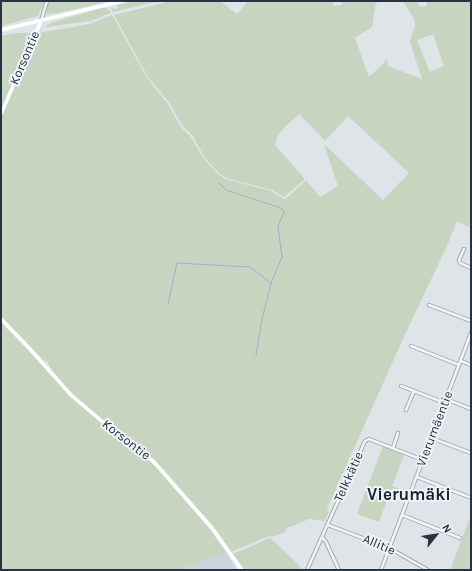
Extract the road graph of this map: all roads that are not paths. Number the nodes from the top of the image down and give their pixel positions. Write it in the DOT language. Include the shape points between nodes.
graph roads {
  1 [pos="47,1"];
  2 [pos="122,1"];
  3 [pos="41,21"];
  4 [pos="1,30"];
  5 [pos="1,114"];
  6 [pos="464,249"];
  7 [pos="471,268"];
  8 [pos="429,305"];
  9 [pos="1,319"];
  10 [pos="471,321"];
  11 [pos="471,334"];
  12 [pos="411,346"];
  13 [pos="460,361"];
  14 [pos="459,365"];
  15 [pos="471,365"];
  16 [pos="401,386"];
  17 [pos="414,391"];
  18 [pos="445,401"];
  19 [pos="471,409"];
  20 [pos="406,410"];
  21 [pos="398,433"];
  22 [pos="431,438"];
  23 [pos="393,448"];
  24 [pos="471,453"];
  25 [pos="423,460"];
  26 [pos="417,477"];
  27 [pos="469,497"];
  28 [pos="402,515"];
  29 [pos="328,525"];
  30 [pos="322,537"];
  31 [pos="460,538"];
  32 [pos="389,548"];
  33 [pos="242,570"];
  34 [pos="307,570"];
  35 [pos="339,570"];
  36 [pos="381,570"];
  37 [pos="428,570"];
  1 -- 3 [label="street, Korsontie"];
  2 -- 3 [label="main road"];
  3 -- 4 [label="main road"];
  3 -- 5 [label="main road, Korsontie"];
  6 -- 7 [label="street" via="460,263"];
  8 -- 10 [label="street"];
  9 -- 33 [label="main road, Korsontie" via="72,395 153,461 212,528"];
  11 -- 13 [label="street, Vierumäentie"];
  12 -- 14 [label="street"];
  13 -- 14 [label="street, Vierumäentie"];
  13 -- 15 [label="street"];
  14 -- 18 [label="street, Vierumäentie"];
  16 -- 17 [label="street"];
  17 -- 18 [label="street"];
  17 -- 20 [label="street"];
  18 -- 19 [label="street"];
  18 -- 22 [label="street, Vierumäentie"];
  21 -- 23 [label="street"];
  22 -- 24 [label="street"];
  22 -- 25 [label="street, Vierumäentie"];
  23 -- 25 [label="street, Telkkätie"];
  23 -- 29 [label="street, Telkkätie" via="369,439 365,441"];
  25 -- 26 [label="street, Vierumäentie"];
  26 -- 27 [label="street"];
  26 -- 28 [label="street, Vierumäentie"];
  28 -- 31 [label="street"];
  28 -- 32 [label="street, Vierumäentie"];
  29 -- 30 [label="street, Telkkätie"];
  29 -- 32 [label="street, Allitie"];
  30 -- 34 [label="street, Telkkätie"];
  30 -- 35 [label="street"];
  32 -- 36 [label="street, Vierumäentie"];
  32 -- 37 [label="street, Allitie"];
}
